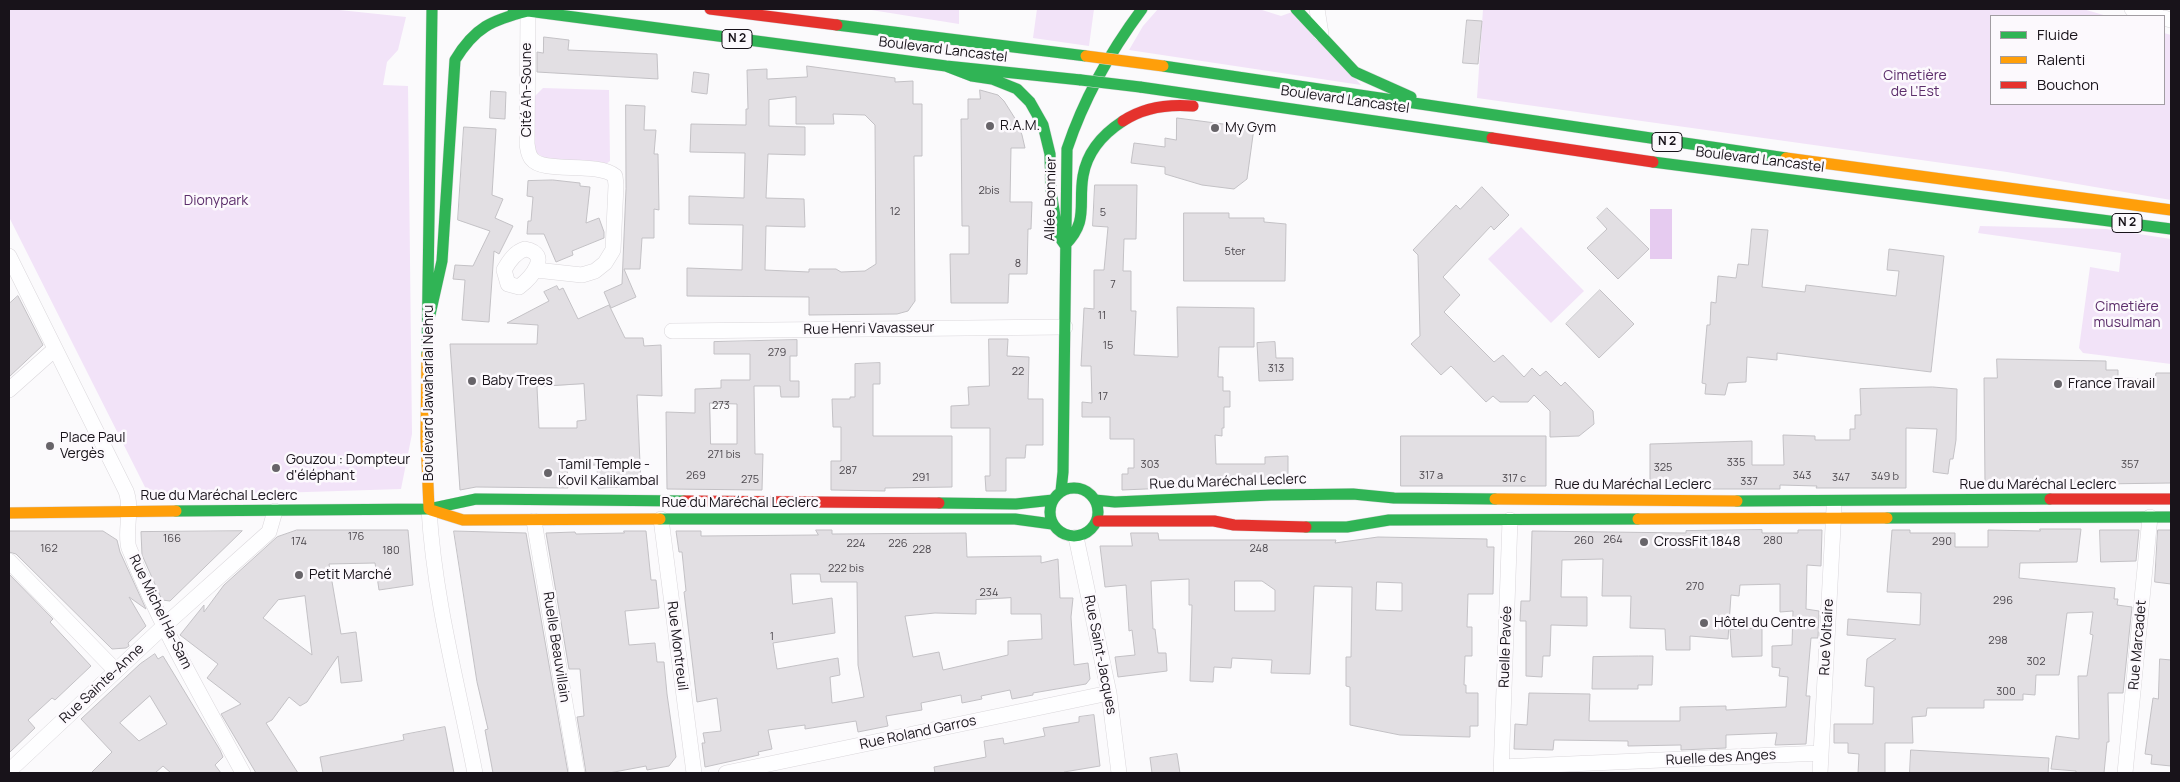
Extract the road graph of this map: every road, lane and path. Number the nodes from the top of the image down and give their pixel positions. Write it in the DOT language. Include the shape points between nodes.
graph roads {
  1 [pos="432,9"];
  2 [pos="710,9"];
  3 [pos="789,9"];
  4 [pos="1142,9"];
  5 [pos="1296,9"];
  6 [pos="1317,9"];
  7 [pos="2132,9"];
  8 [pos="520,10"];
  9 [pos="2154,15"];
  10 [pos="816,23"];
  11 [pos="1321,34"];
  12 [pos="946,66"];
  13 [pos="1427,106"];
  14 [pos="1430,128"];
  15 [pos="2171,210"];
  16 [pos="2171,229"];
  17 [pos="1066,245"];
  18 [pos="10,263"];
  19 [pos="536,270"];
  20 [pos="429,319"];
  21 [pos="1065,327"];
  22 [pos="672,332"];
  23 [pos="55,349"];
  24 [pos="9,390"];
  25 [pos="1064,410"];
  26 [pos="1061,491"];
  27 [pos="1085,491"];
  28 [pos="1053,500"];
  29 [pos="1095,500"];
  30 [pos="1834,500"];
  31 [pos="2171,500"];
  32 [pos="429,509"];
  33 [pos="275,511"];
  34 [pos="129,512"];
  35 [pos="9,513"];
  36 [pos="2150,517"];
  37 [pos="2171,517"];
  38 [pos="661,518"];
  39 [pos="1834,518"];
  40 [pos="1510,520"];
  41 [pos="534,521"];
  42 [pos="1098,521"];
  43 [pos="1052,524"];
  44 [pos="1076,537"];
  45 [pos="9,561"];
  46 [pos="164,626"];
  47 [pos="116,671"];
  48 [pos="1109,693"];
  49 [pos="1821,753"];
  50 [pos="1501,770"];
  51 [pos="9,771"];
  52 [pos="243,773"];
  53 [pos="475,773"];
  54 [pos="577,773"];
  55 [pos="694,773"];
  56 [pos="726,773"];
  57 [pos="1119,773"];
  58 [pos="1820,773"];
  59 [pos="2125,773"];
  1 -- 20 [label="street, Boulevard Jawaharlal Nehru"];
  2 -- 10 [label="street, N 2"];
  3 -- 10 [label="street"];
  4 -- 17 [label="street, Allée Bonnier" via="1114,50 1076,121 1067,149"];
  5 -- 11 [label="street"];
  6 -- 11 [label="street"];
  7 -- 9 [label="street"];
  8 -- 12 [label="street, Boulevard Lancastel / N 2"];
  8 -- 19 [label="street, Cité Ah-Soune" via="526,144 532,159 546,165 601,170 615,176 616,185 613,250 605,263 582,276"];
  8 -- 20 [label="street" via="477,31 464,42 455,60 442,260"];
  10 -- 13 [label="street, N 2, bridge" via="1163,66"];
  11 -- 13 [label="street" via="1355,72"];
  12 -- 14 [label="street, Boulevard Lancastel / N 2, bridge" via="1140,87"];
  12 -- 17 [label="street" via="1017,89 1030,102 1043,125 1048,144 1058,234"];
  13 -- 15 [label="street, N 2" via="1705,148"];
  14 -- 16 [label="street, Boulevard Lancastel / N 2" via="1623,158"];
  14 -- 17 [label="street" via="1359,129 1185,104 1147,109 1126,118 1092,150 1084,170 1079,229"];
  17 -- 21 [label="street, Allée Bonnier"];
  18 -- 23 [label="street, Rue Michel Ha-Sam"];
  20 -- 32 [label="street, Boulevard Jawaharlal Nehru"];
  21 -- 22 [label="street, Rue Henri Vavasseur"];
  21 -- 25 [label="street, Allée Bonnier"];
  23 -- 24 [label="street"];
  23 -- 34 [label="street, Rue Michel Ha-Sam" via="126,491"];
  25 -- 26 [label="street, Allée Bonnier"];
  25 -- 27 [label="street, Allée Bonnier" via="1072,466"];
  26 -- 27 [label="street" via="1071,488"];
  26 -- 28 [label="street"];
  27 -- 29 [label="street"];
  28 -- 32 [label="street, Rue du Maréchal Leclerc" via="1016,504 476,499"];
  28 -- 43 [label="street" via="1049,512"];
  29 -- 30 [label="street, Rue du Maréchal Leclerc" via="1353,494 1463,499"];
  29 -- 42 [label="street" via="1100,511"];
  30 -- 31 [label="street, Rue du Maréchal Leclerc"];
  30 -- 39 [label="street, Rue Voltaire"];
  32 -- 33 [label="street, Rue du Maréchal Leclerc"];
  32 -- 41 [label="street, Rue du Maréchal Leclerc" via="463,520"];
  32 -- 53 [label="street, Boulevard Jawaharlal Nehru" via="442,616"];
  33 -- 34 [label="street, Rue du Maréchal Leclerc"];
  33 -- 46 [label="street, Rue Sainte-Anne" via="269,532"];
  34 -- 35 [label="street, Rue du Maréchal Leclerc"];
  34 -- 46 [label="street, Rue Michel Ha-Sam" via="128,545"];
  36 -- 37 [label="street"];
  36 -- 39 [label="street"];
  36 -- 59 [label="street, Rue Marcadet"];
  38 -- 41 [label="street, Rue du Maréchal Leclerc"];
  38 -- 43 [label="street, Rue du Maréchal Leclerc" via="1015,519"];
  38 -- 55 [label="street, Rue Montreuil"];
  39 -- 40 [label="street"];
  39 -- 49 [label="street, Rue Voltaire"];
  40 -- 42 [label="street" via="1389,520 1347,527 1272,527 1214,521"];
  40 -- 50 [label="street, Ruelle Pavée"];
  41 -- 54 [label="street, Ruelle Beauvillain"];
  42 -- 44 [label="street" via="1090,531"];
  43 -- 44 [label="street, Rue du Maréchal Leclerc" via="1064,534"];
  44 -- 48 [label="street, Rue Saint-Jacques"];
  45 -- 47 [label="street"];
  46 -- 47 [label="street, Rue Sainte-Anne"];
  46 -- 52 [label="street, Rue Michel Ha-Sam"];
  47 -- 51 [label="street, Rue Sainte-Anne"];
  48 -- 56 [label="street, Rue Roland Garros"];
  48 -- 57 [label="street, Rue Saint-Jacques"];
  49 -- 50 [label="street, Ruelle des Anges"];
  49 -- 58 [label="street, Rue Voltaire"];
}
